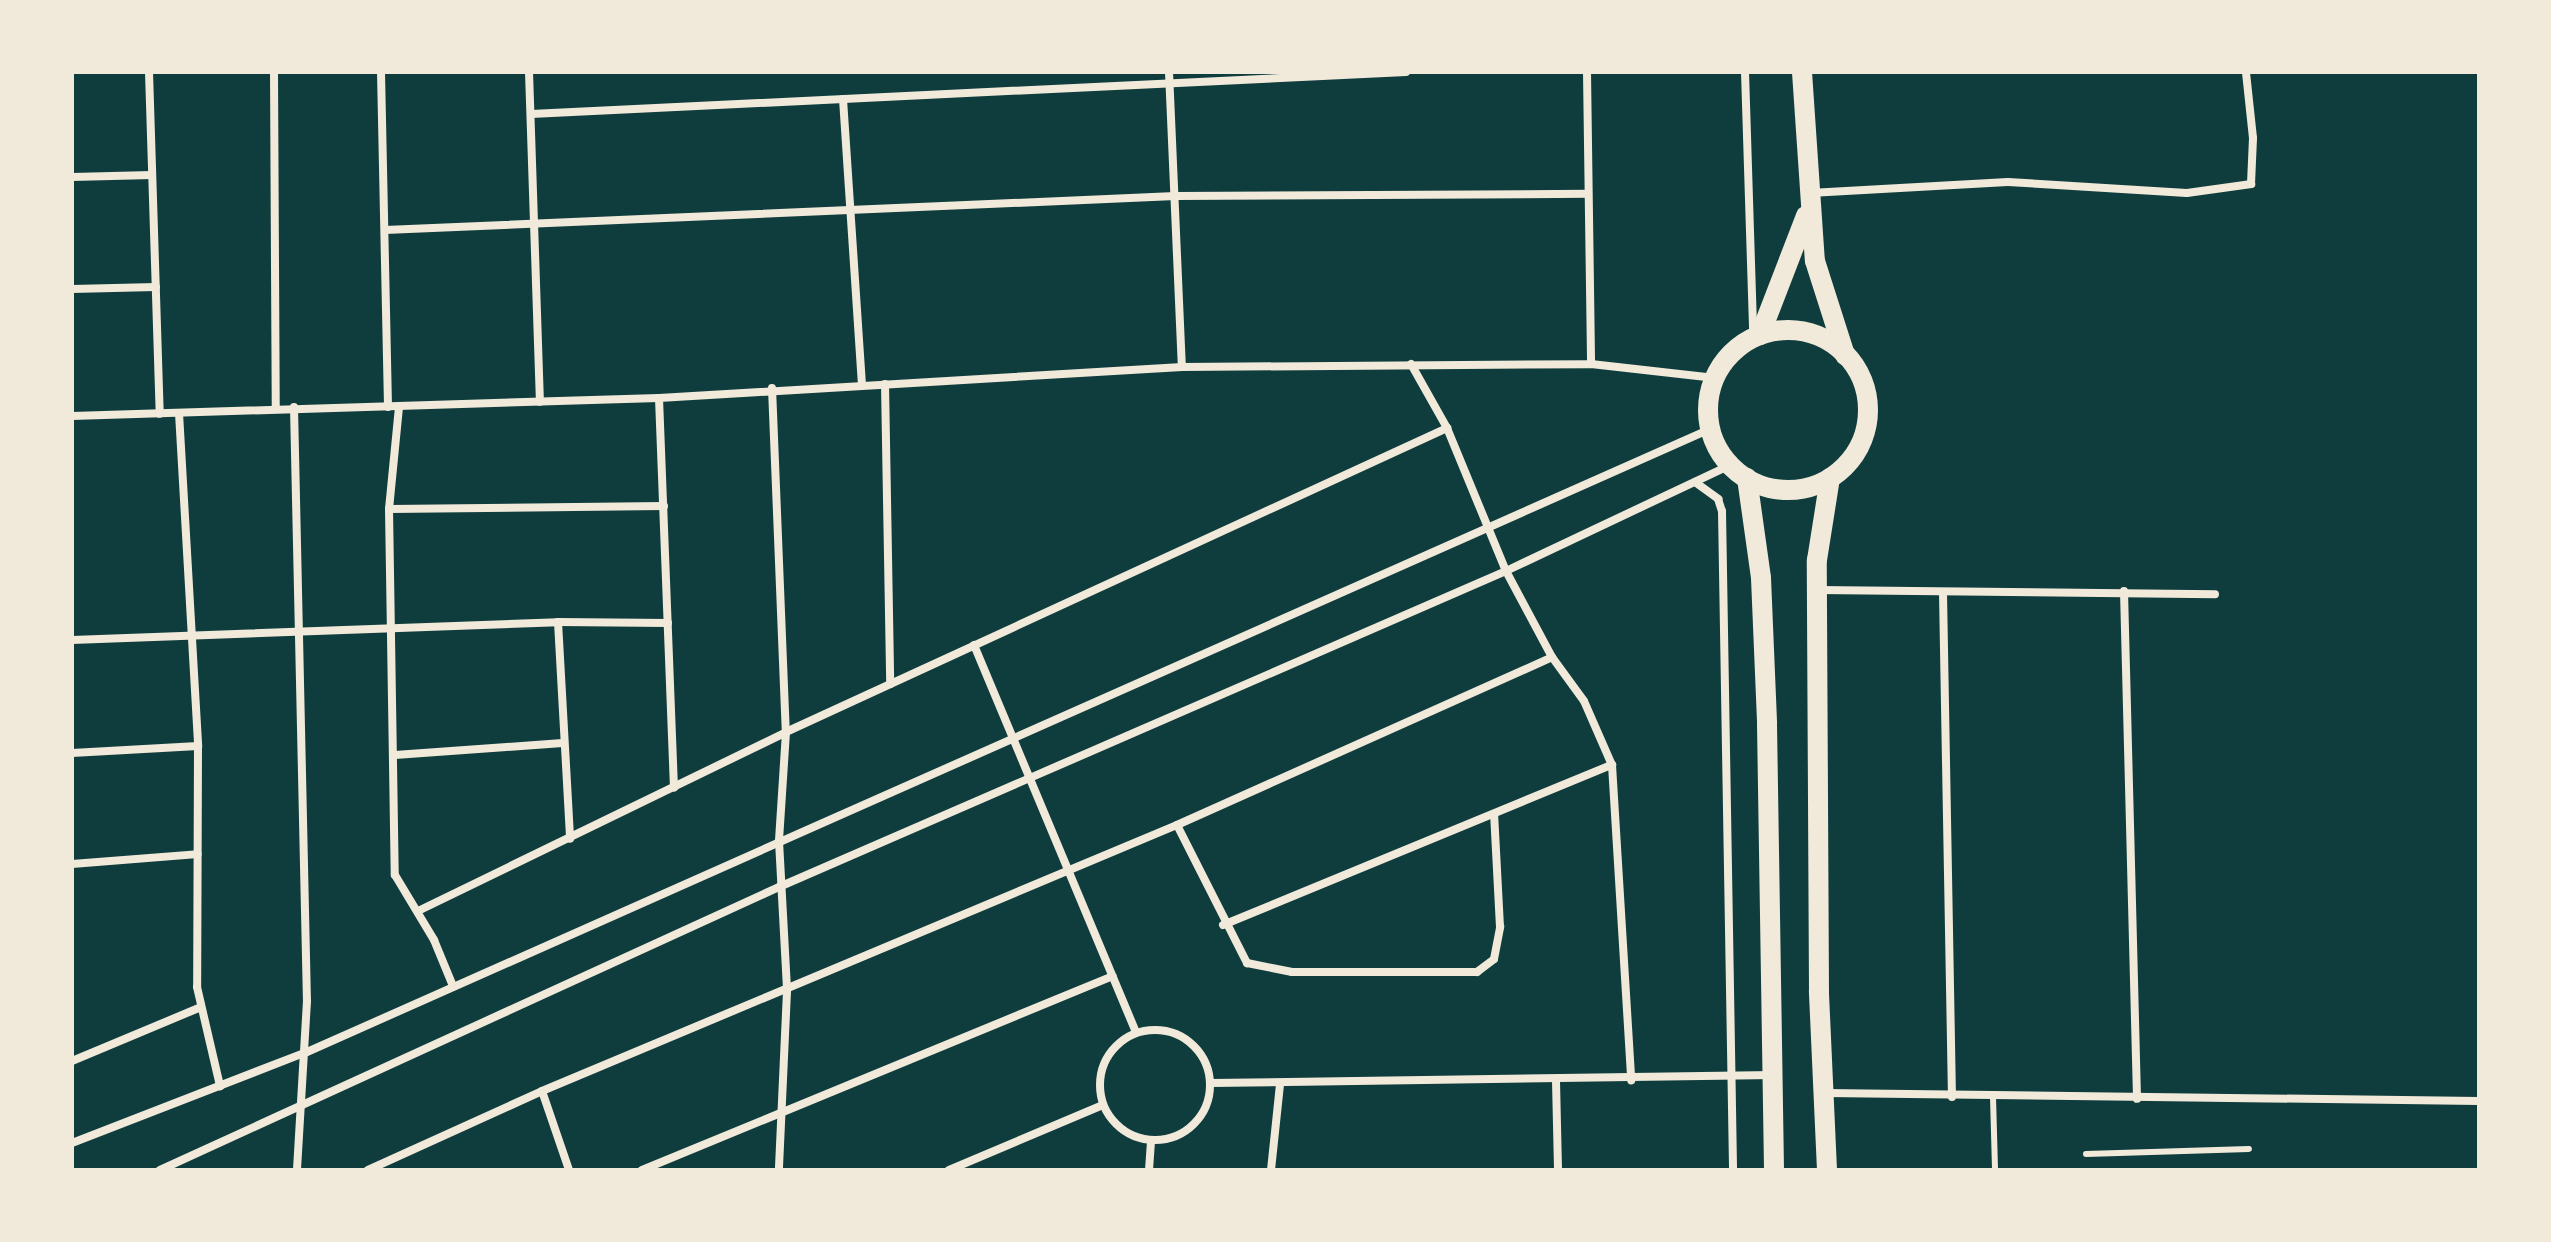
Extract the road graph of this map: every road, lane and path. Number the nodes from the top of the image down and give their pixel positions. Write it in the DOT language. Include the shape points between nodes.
graph roads {
  1 [pos="149,72"];
  2 [pos="274,72"];
  3 [pos="381,72"];
  4 [pos="529,72"];
  5 [pos="1169,72"];
  6 [pos="1406,72"];
  7 [pos="1577,72"];
  8 [pos="1745,72"];
  9 [pos="1802,72"];
  10 [pos="2246,72"];
  11 [pos="1587,77"];
  12 [pos="1169,84"];
  13 [pos="843,99"];
  14 [pos="531,114"];
  15 [pos="152,175"];
  16 [pos="72,177"];
  17 [pos="1588,194"];
  18 [pos="1175,196"];
  19 [pos="1808,201"];
  20 [pos="851,213"];
  21 [pos="535,225"];
  22 [pos="385,230"];
  23 [pos="156,287"];
  24 [pos="72,289"];
  25 [pos="1757,337"];
  26 [pos="1845,355"];
  27 [pos="1411,364"];
  28 [pos="1591,364"];
  29 [pos="1182,367"];
  30 [pos="1715,378"];
  31 [pos="885,384"];
  32 [pos="862,385"];
  33 [pos="772,388"];
  34 [pos="659,398"];
  35 [pos="540,402"];
  36 [pos="294,407"];
  37 [pos="388,407"];
  38 [pos="399,407"];
  39 [pos="276,408"];
  40 [pos="179,413"];
  41 [pos="160,414"];
  42 [pos="72,416"];
  43 [pos="1447,428"];
  44 [pos="1710,429"];
  45 [pos="1730,465"];
  46 [pos="1747,478"];
  47 [pos="1830,478"];
  48 [pos="1695,482"];
  49 [pos="664,506"];
  50 [pos="389,509"];
  51 [pos="1489,528"];
  52 [pos="1506,571"];
  53 [pos="1818,590"];
  54 [pos="2124,591"];
  55 [pos="1943,593"];
  56 [pos="2215,594"];
  57 [pos="558,622"];
  58 [pos="668,623"];
  59 [pos="392,628"];
  60 [pos="297,631"];
  61 [pos="192,633"];
  62 [pos="72,640"];
  63 [pos="974,645"];
  64 [pos="1552,657"];
  65 [pos="890,684"];
  66 [pos="786,732"];
  67 [pos="1013,738"];
  68 [pos="563,743"];
  69 [pos="198,746"];
  70 [pos="72,753"];
  71 [pos="395,755"];
  72 [pos="1612,765"];
  73 [pos="1029,777"];
  74 [pos="674,788"];
  75 [pos="1494,814"];
  76 [pos="1177,825"];
  77 [pos="570,839"];
  78 [pos="779,841"];
  79 [pos="198,854"];
  80 [pos="72,864"];
  81 [pos="1067,872"];
  82 [pos="779,887"];
  83 [pos="418,911"];
  84 [pos="1223,925"];
  85 [pos="1113,976"];
  86 [pos="453,986"];
  87 [pos="787,991"];
  88 [pos="199,1008"];
  89 [pos="1136,1033"];
  90 [pos="307,1052"];
  91 [pos="72,1061"];
  92 [pos="1774,1075"];
  93 [pos="1728,1078"];
  94 [pos="1631,1080"];
  95 [pos="1556,1081"];
  96 [pos="1211,1083"];
  97 [pos="1280,1084"];
  98 [pos="220,1086"];
  99 [pos="542,1091"];
  100 [pos="1826,1093"];
  101 [pos="1952,1097"];
  102 [pos="1993,1097"];
  103 [pos="2137,1099"];
  104 [pos="2479,1101"];
  105 [pos="1103,1105"];
  106 [pos="299,1108"];
  107 [pos="780,1113"];
  108 [pos="1151,1140"];
  109 [pos="72,1143"];
  110 [pos="2249,1149"];
  111 [pos="2086,1154"];
  112 [pos="160,1170"];
  113 [pos="297,1170"];
  114 [pos="368,1170"];
  115 [pos="569,1170"];
  116 [pos="642,1170"];
  117 [pos="779,1170"];
  118 [pos="949,1170"];
  119 [pos="1149,1170"];
  120 [pos="1271,1170"];
  121 [pos="1558,1170"];
  122 [pos="1733,1170"];
  123 [pos="1774,1170"];
  124 [pos="1827,1170"];
  125 [pos="1995,1170"];
  1 -- 15 [label="street"];
  2 -- 39 [label="street"];
  3 -- 22 [label="street"];
  4 -- 14 [label="street"];
  5 -- 12 [label="street"];
  6 -- 12 [label="street"];
  7 -- 11 [label="street"];
  8 -- 25 [label="street"];
  9 -- 19 [label="main road"];
  10 -- 19 [label="street" via="2253,138 2251,184 2187,193 2008,182"];
  11 -- 17 [label="street"];
  12 -- 13 [label="street"];
  12 -- 18 [label="street"];
  13 -- 14 [label="street"];
  13 -- 20 [label="street"];
  14 -- 21 [label="street"];
  15 -- 16 [label="street"];
  15 -- 23 [label="street"];
  17 -- 18 [label="street"];
  17 -- 28 [label="street"];
  18 -- 20 [label="street"];
  18 -- 29 [label="street"];
  19 -- 25 [label="main road" via="1795,255"];
  19 -- 26 [label="main road" via="1818,280"];
  20 -- 21 [label="street"];
  20 -- 32 [label="street"];
  21 -- 22 [label="street"];
  21 -- 35 [label="street"];
  22 -- 37 [label="street"];
  23 -- 24 [label="street"];
  23 -- 41 [label="street"];
  25 -- 26 [label="main road" via="1809,333"];
  25 -- 30 [label="main road" via="1728,357"];
  26 -- 47 [label="main road" via="1862,380 1867,417 1856,452"];
  27 -- 28 [label="street"];
  27 -- 29 [label="street"];
  27 -- 43 [label="street"];
  28 -- 30 [label="street"];
  29 -- 31 [label="street"];
  30 -- 44 [label="main road" via="1708,406"];
  31 -- 32 [label="street"];
  31 -- 65 [label="street"];
  32 -- 33 [label="street"];
  33 -- 34 [label="street"];
  33 -- 66 [label="street"];
  34 -- 35 [label="street"];
  34 -- 49 [label="street"];
  35 -- 38 [label="street"];
  36 -- 37 [label="street"];
  36 -- 39 [label="street"];
  36 -- 60 [label="street"];
  37 -- 38 [label="street"];
  38 -- 50 [label="street"];
  39 -- 40 [label="street"];
  40 -- 41 [label="street"];
  40 -- 61 [label="street"];
  41 -- 42 [label="street"];
  43 -- 51 [label="street"];
  43 -- 63 [label="street"];
  44 -- 45 [label="main road"];
  44 -- 51 [label="street"];
  45 -- 46 [label="main road"];
  45 -- 48 [label="street"];
  46 -- 47 [label="main road" via="1783,490"];
  46 -- 92 [label="main road" via="1761,578"];
  47 -- 53 [label="main road" via="1817,560"];
  48 -- 52 [label="street"];
  48 -- 93 [label="street" via="1718,499 1722,511"];
  49 -- 50 [label="street"];
  49 -- 58 [label="street"];
  50 -- 59 [label="street"];
  51 -- 52 [label="street"];
  51 -- 67 [label="street"];
  52 -- 64 [label="street"];
  52 -- 73 [label="street"];
  53 -- 55 [label="street"];
  53 -- 100 [label="main road" via="1819,991"];
  54 -- 55 [label="street"];
  54 -- 56 [label="street"];
  54 -- 103 [label="street"];
  55 -- 101 [label="street"];
  57 -- 58 [label="street"];
  57 -- 59 [label="street"];
  57 -- 68 [label="street"];
  58 -- 74 [label="street"];
  59 -- 60 [label="street"];
  59 -- 71 [label="street"];
  60 -- 61 [label="street"];
  60 -- 90 [label="street"];
  61 -- 62 [label="street"];
  61 -- 69 [label="street"];
  63 -- 65 [label="street"];
  63 -- 67 [label="street"];
  64 -- 72 [label="street" via="1568,672"];
  64 -- 76 [label="street"];
  65 -- 66 [label="street"];
  66 -- 74 [label="street"];
  66 -- 78 [label="street"];
  67 -- 73 [label="street"];
  67 -- 78 [label="street"];
  68 -- 71 [label="street"];
  68 -- 77 [label="street"];
  69 -- 70 [label="street"];
  69 -- 79 [label="street"];
  71 -- 83 [label="street" via="395,875"];
  72 -- 75 [label="street"];
  72 -- 94 [label="street"];
  73 -- 81 [label="street"];
  73 -- 82 [label="street"];
  74 -- 77 [label="street"];
  75 -- 84 [label="street"];
  75 -- 84 [label="street" via="1500,927 1494,959 1477,972 1259,968 1240,958"];
  76 -- 81 [label="street"];
  76 -- 84 [label="street"];
  77 -- 83 [label="street"];
  78 -- 82 [label="street"];
  78 -- 86 [label="street"];
  79 -- 80 [label="street"];
  79 -- 88 [label="street"];
  81 -- 85 [label="street"];
  81 -- 87 [label="street"];
  82 -- 87 [label="street"];
  82 -- 106 [label="street"];
  83 -- 86 [label="street"];
  85 -- 89 [label="street"];
  85 -- 107 [label="street"];
  86 -- 90 [label="street"];
  87 -- 99 [label="street"];
  87 -- 107 [label="street"];
  88 -- 91 [label="street"];
  88 -- 98 [label="street"];
  89 -- 96 [label="street" via="1160,1030 1184,1037 1202,1055"];
  89 -- 105 [label="street" via="1115,1047 1102,1068"];
  90 -- 98 [label="street"];
  90 -- 106 [label="street"];
  92 -- 93 [label="street"];
  92 -- 123 [label="main road"];
  93 -- 94 [label="street"];
  93 -- 122 [label="street"];
  94 -- 95 [label="street"];
  95 -- 97 [label="street"];
  95 -- 121 [label="street"];
  96 -- 97 [label="street"];
  96 -- 108 [label="street" via="1196,1123 1175,1137"];
  97 -- 120 [label="street"];
  98 -- 109 [label="street"];
  99 -- 114 [label="street"];
  99 -- 115 [label="street"];
  100 -- 101 [label="street"];
  100 -- 124 [label="main road"];
  101 -- 102 [label="street"];
  102 -- 103 [label="street"];
  102 -- 125 [label="lane"];
  103 -- 104 [label="street"];
  105 -- 108 [label="street" via="1127,1133"];
  105 -- 118 [label="street"];
  106 -- 112 [label="street"];
  106 -- 113 [label="street"];
  107 -- 116 [label="street"];
  107 -- 117 [label="street"];
  108 -- 119 [label="street"];
  110 -- 111 [label="lane"];
}
